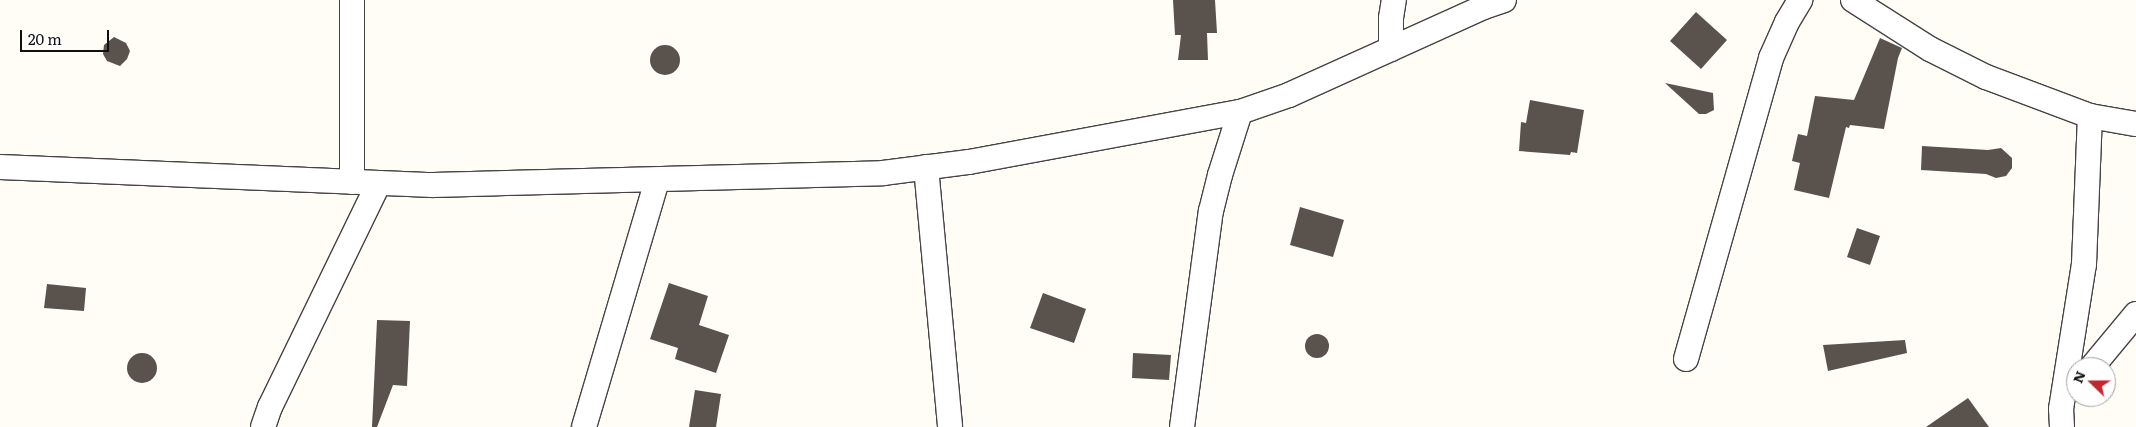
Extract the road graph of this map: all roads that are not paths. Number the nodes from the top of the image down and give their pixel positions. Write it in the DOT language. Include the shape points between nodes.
graph roads {
  1 [pos="352,0"];
  2 [pos="1394,0"];
  3 [pos="1504,0"];
  4 [pos="1800,0"];
  5 [pos="1853,0"];
  6 [pos="1390,49"];
  7 [pos="1240,112"];
  8 [pos="2090,116"];
  9 [pos="2136,124"];
  10 [pos="0,166"];
  11 [pos="926,167"];
  12 [pos="657,180"];
  13 [pos="352,182"];
  14 [pos="379,183"];
  15 [pos="2136,314"];
  16 [pos="2100,357"];
  17 [pos="1686,360"];
  18 [pos="2061,418"];
  19 [pos="263,427"];
  20 [pos="584,427"];
  21 [pos="950,427"];
  22 [pos="1182,427"];
  23 [pos="2043,427"];
  1 -- 13 [label="street"];
  2 -- 6 [label="street"];
  3 -- 6 [label="street"];
  4 -- 17 [label="street" via="1771,58"];
  5 -- 8 [label="street" via="1930,49 1986,77"];
  6 -- 7 [label="street" via="1289,95"];
  7 -- 11 [label="street"];
  7 -- 22 [label="street" via="1211,211"];
  8 -- 9 [label="street"];
  8 -- 18 [label="street" via="2084,264"];
  10 -- 13 [label="street"];
  11 -- 12 [label="street" via="883,173"];
  11 -- 21 [label="street"];
  12 -- 14 [label="street" via="480,186"];
  12 -- 20 [label="street"];
  13 -- 14 [label="street"];
  14 -- 19 [label="street" via="274,398"];
  15 -- 16 [label="street"];
  18 -- 23 [label="street"];
}
